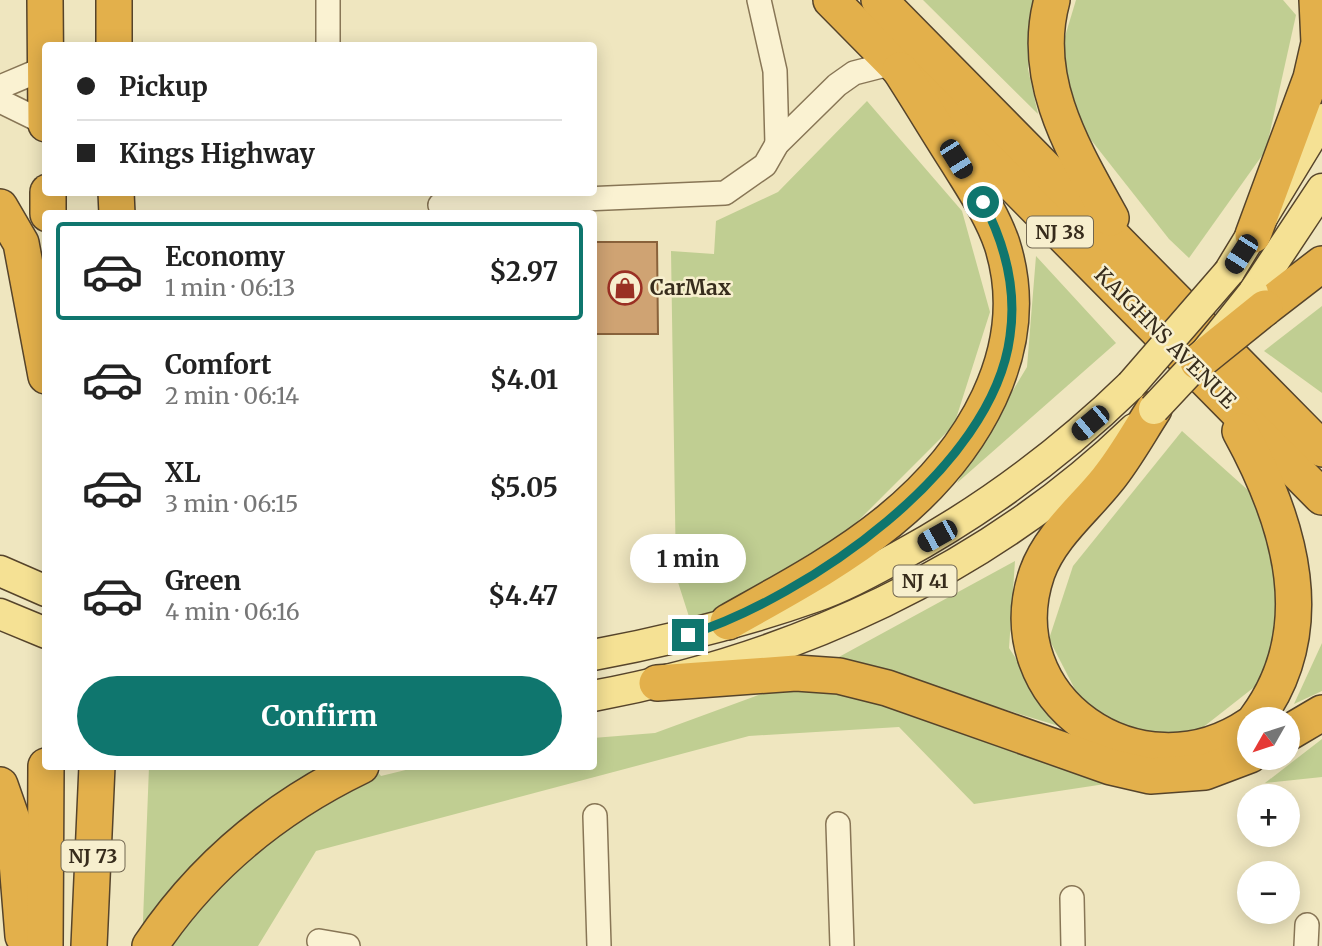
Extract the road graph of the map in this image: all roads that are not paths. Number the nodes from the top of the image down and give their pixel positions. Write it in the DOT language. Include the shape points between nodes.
graph roads {
  1 [pos="45,0"];
  2 [pos="114,0"];
  3 [pos="328,0"];
  4 [pos="759,0"];
  5 [pos="831,0"];
  6 [pos="879,0"];
  7 [pos="1052,0"];
  8 [pos="1317,0"];
  9 [pos="45,42"];
  10 [pos="114,42"];
  11 [pos="328,42"];
  12 [pos="897,66"];
  13 [pos="42,69"];
  14 [pos="0,87"];
  15 [pos="0,102"];
  16 [pos="1322,119"];
  17 [pos="42,121"];
  18 [pos="777,144"];
  19 [pos="1322,189"];
  20 [pos="440,205"];
  21 [pos="568,206"];
  22 [pos="0,207"];
  23 [pos="1253,235"];
  24 [pos="1133,258"];
  25 [pos="1322,264"];
  26 [pos="1259,301"];
  27 [pos="42,355"];
  28 [pos="1198,362"];
  29 [pos="1238,364"];
  30 [pos="1220,394"];
  31 [pos="1143,397"];
  32 [pos="1322,416"];
  33 [pos="1322,449"];
  34 [pos="1322,497"];
  35 [pos="0,571"];
  36 [pos="42,589"];
  37 [pos="0,614"];
  38 [pos="728,622"];
  39 [pos="42,631"];
  40 [pos="597,654"];
  41 [pos="657,683"];
  42 [pos="597,695"];
  43 [pos="1268,707"];
  44 [pos="1322,713"];
  45 [pos="1300,726"];
  46 [pos="1237,731"];
  47 [pos="1237,760"];
  48 [pos="46,770"];
  49 [pos="97,770"];
  50 [pos="354,770"];
  51 [pos="0,785"];
  52 [pos="595,816"];
  53 [pos="838,824"];
  54 [pos="1072,898"];
  55 [pos="320,941"];
  56 [pos="23,946"];
  57 [pos="45,946"];
  58 [pos="89,946"];
  59 [pos="150,946"];
  60 [pos="348,946"];
  61 [pos="599,946"];
  62 [pos="842,946"];
  63 [pos="1073,946"];
  1 -- 9 [label="highway"];
  2 -- 10 [label="highway"];
  3 -- 11 [label="street"];
  4 -- 18 [label="street" via="775,71"];
  5 -- 12 [label="highway, KAIGHNS AVENUE / NJ 38"];
  6 -- 24 [label="highway, KAIGHNS AVENUE / NJ 38"];
  7 -- 24 [label="highway" via="1045,46 1060,121"];
  8 -- 23 [label="highway" via="1319,43 1311,79"];
  12 -- 18 [label="street" via="854,73"];
  12 -- 30 [label="highway, KAIGHNS AVENUE / NJ 38"];
  12 -- 38 [label="highway" via="983,202 1001,241 1012,298 1004,363 978,418 914,499 836,559"];
  13 -- 14 [label="street"];
  15 -- 17 [label="street"];
  16 -- 23 [label="main road, NJ 41"];
  18 -- 21 [label="street" via="765,164 725,193"];
  19 -- 26 [label="main road"];
  20 -- 21 [label="street"];
  22 -- 27 [label="highway" via="21,243"];
  23 -- 31 [label="main road, NJ 41, bridge"];
  24 -- 29 [label="highway, KAIGHNS AVENUE / NJ 38"];
  25 -- 26 [label="highway"];
  26 -- 28 [label="highway, bridge"];
  28 -- 31 [label="main road, NJ 41, bridge"];
  29 -- 32 [label="highway"];
  29 -- 33 [label="highway, KAIGHNS AVENUE / NJ 38"];
  30 -- 34 [label="highway, KAIGHNS AVENUE / NJ 38"];
  30 -- 43 [label="highway" via="1284,513 1305,589 1299,656 1280,694"];
  31 -- 38 [label="main road, NJ 41" via="956,525 827,591"];
  31 -- 41 [label="main road, NJ 41" via="1058,493 992,541 923,581 811,635"];
  31 -- 46 [label="highway" via="1108,479 1057,539 1038,571 1030,612 1036,654 1044,674 1070,710 1122,745 1180,752 1217,743"];
  35 -- 36 [label="main road"];
  37 -- 39 [label="main road"];
  38 -- 40 [label="main road, NJ 41"];
  41 -- 42 [label="main road, NJ 41"];
  41 -- 47 [label="highway" via="785,674 839,676 1150,776 1205,772"];
  44 -- 45 [label="highway"];
  48 -- 57 [label="highway, NJ 73"];
  49 -- 58 [label="highway, NJ 73"];
  50 -- 59 [label="highway" via="289,806 232,851 176,910"];
  51 -- 56 [label="highway" via="14,825"];
  52 -- 61 [label="street"];
  53 -- 62 [label="street"];
  54 -- 63 [label="street"];
  55 -- 60 [label="street"];
}
